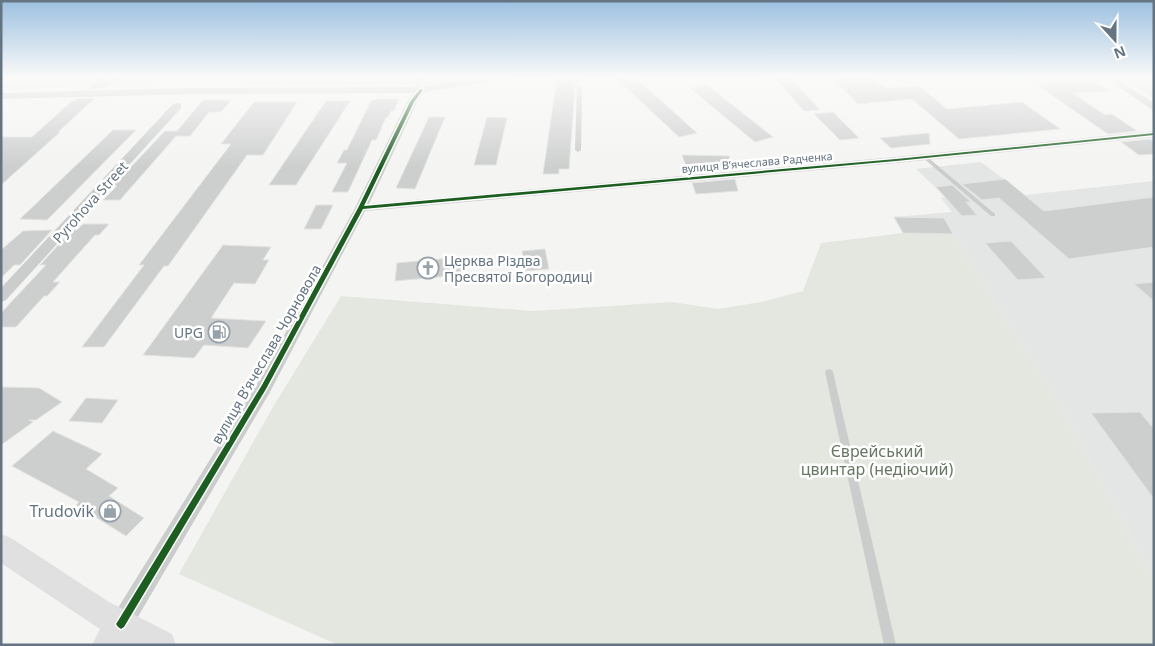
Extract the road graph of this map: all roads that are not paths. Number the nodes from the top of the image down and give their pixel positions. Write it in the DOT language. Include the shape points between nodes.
graph roads {
  1 [pos="176,108"];
  2 [pos="409,108"];
  3 [pos="580,108"];
  4 [pos="1154,134"];
  5 [pos="578,150"];
  6 [pos="925,157"];
  7 [pos="361,208"];
  8 [pos="992,215"];
  9 [pos="1,298"];
  10 [pos="829,372"];
  11 [pos="1,547"];
  12 [pos="114,634"];
  13 [pos="161,645"];
  14 [pos="890,645"];
  1 -- 9 [label="street, Pyrohova Street"];
  2 -- 7 [label="street, вулиця Вʼячеслава Чорновола"];
  3 -- 5 [label="lane"];
  4 -- 6 [label="street, вулиця Вʼячеслава Радченка"];
  6 -- 7 [label="street, вулиця Вʼячеслава Радченка"];
  6 -- 8 [label="lane"];
  7 -- 12 [label="street, вулиця Вʼячеслава Чорновола" via="264,387"];
  10 -- 14 [label="lane"];
  11 -- 12 [label="main road"];
  12 -- 13 [label="main road"];
}
